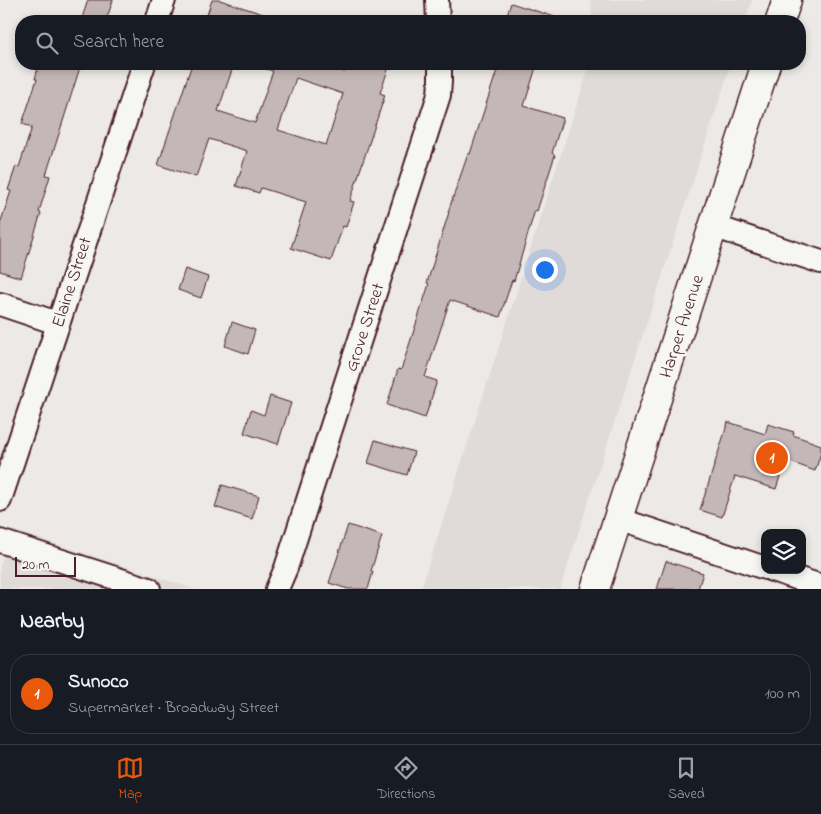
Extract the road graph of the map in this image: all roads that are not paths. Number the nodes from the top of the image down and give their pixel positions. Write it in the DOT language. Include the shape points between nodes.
graph roads {
  1 [pos="164,0"];
  2 [pos="437,0"];
  3 [pos="787,0"];
  4 [pos="159,15"];
  5 [pos="438,15"];
  6 [pos="782,15"];
  7 [pos="142,70"];
  8 [pos="440,70"];
  9 [pos="764,70"];
  10 [pos="713,226"];
  11 [pos="821,262"];
  12 [pos="0,304"];
  13 [pos="57,323"];
  14 [pos="0,500"];
  15 [pos="618,519"];
  16 [pos="0,541"];
  17 [pos="761,567"];
  18 [pos="784,574"];
  19 [pos="821,586"];
  20 [pos="149,589"];
  21 [pos="277,589"];
  22 [pos="595,589"];
  1 -- 4 [label="street"];
  2 -- 5 [label="street"];
  3 -- 6 [label="main road"];
  7 -- 13 [label="street, Elaine Street"];
  8 -- 21 [label="street, Grove Street" via="436,101"];
  9 -- 10 [label="main road, Harper Avenue"];
  10 -- 11 [label="street"];
  10 -- 15 [label="main road, Harper Avenue"];
  12 -- 13 [label="street"];
  13 -- 14 [label="street, Elaine Street"];
  15 -- 17 [label="street"];
  15 -- 22 [label="main road, Harper Avenue"];
  16 -- 20 [label="street"];
  18 -- 19 [label="street"];
}
